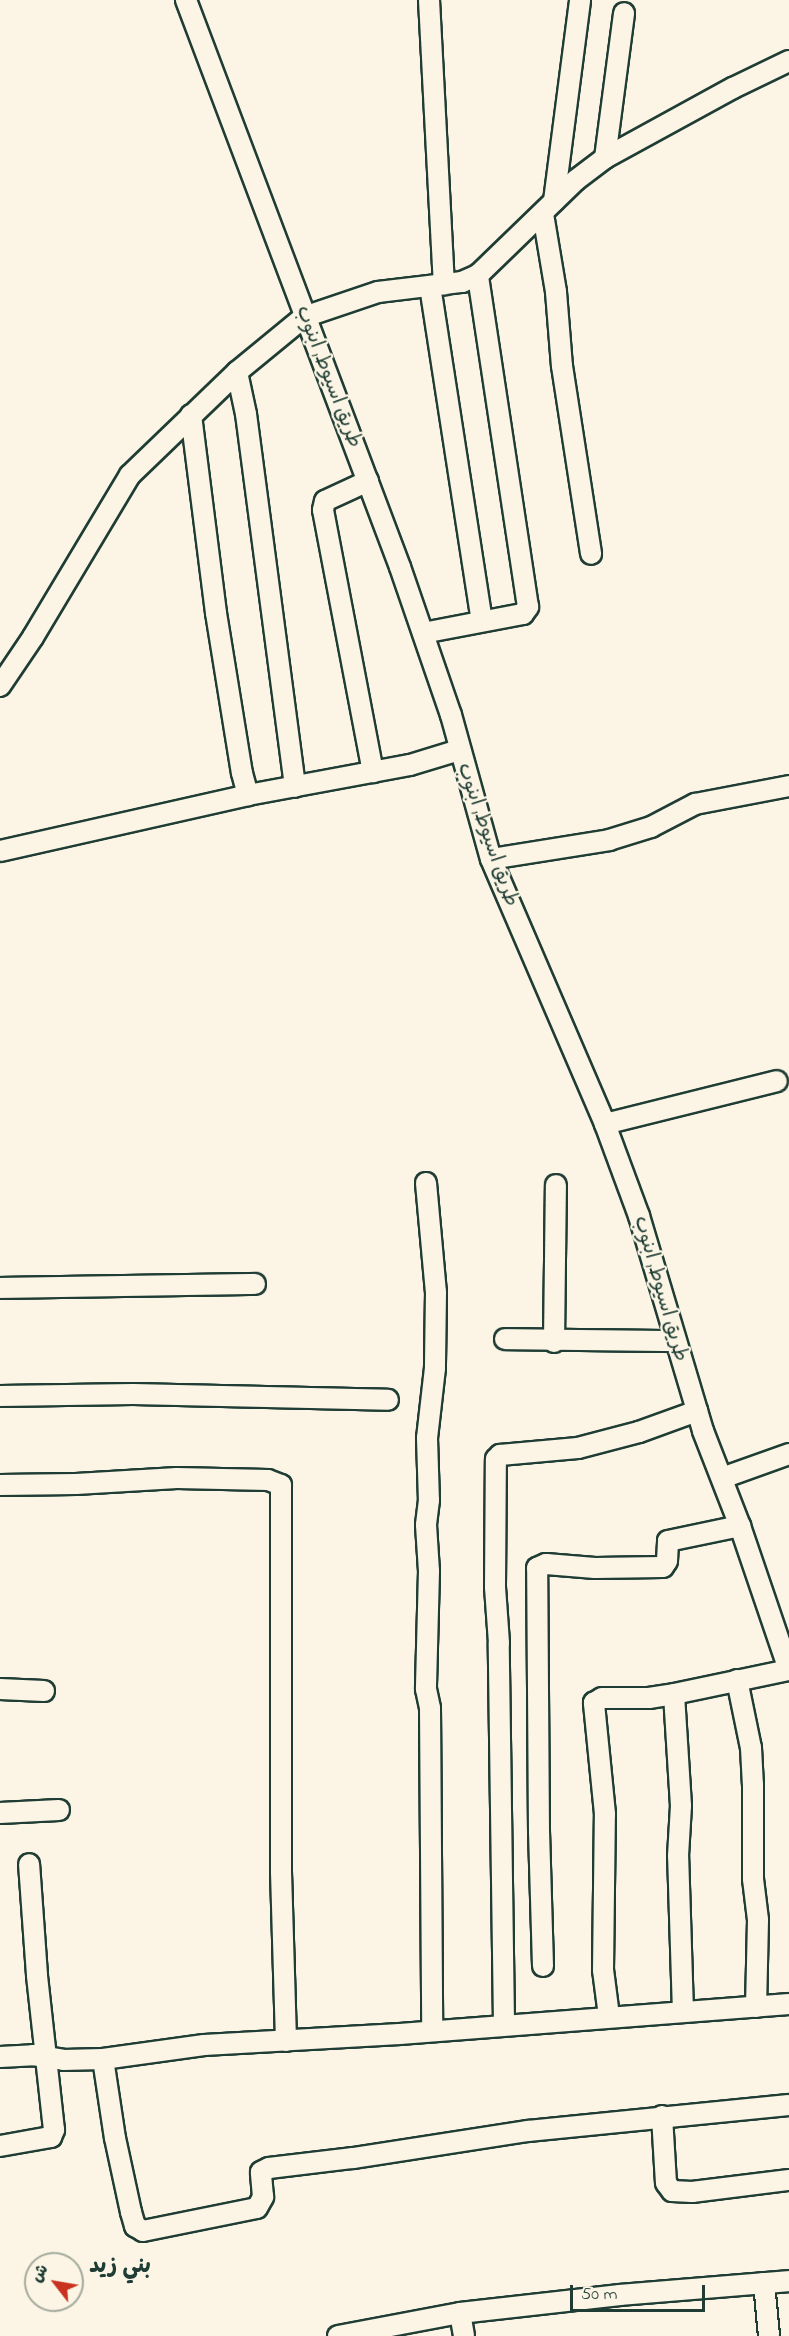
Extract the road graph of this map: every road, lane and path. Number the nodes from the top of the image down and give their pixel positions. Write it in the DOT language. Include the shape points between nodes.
graph roads {
  1 [pos="186,0"];
  2 [pos="429,0"];
  3 [pos="580,0"];
  4 [pos="624,13"];
  5 [pos="789,61"];
  6 [pos="605,158"];
  7 [pos="548,207"];
  8 [pos="477,275"];
  9 [pos="437,285"];
  10 [pos="304,317"];
  11 [pos="237,372"];
  12 [pos="191,415"];
  13 [pos="368,481"];
  14 [pos="591,554"];
  15 [pos="482,620"];
  16 [pos="423,633"];
  17 [pos="0,686"];
  18 [pos="459,750"];
  19 [pos="373,772"];
  20 [pos="789,786"];
  21 [pos="295,788"];
  22 [pos="248,795"];
  23 [pos="0,851"];
  24 [pos="491,859"];
  25 [pos="777,1081"];
  26 [pos="605,1124"];
  27 [pos="426,1183"];
  28 [pos="556,1185"];
  29 [pos="255,1284"];
  30 [pos="0,1288"];
  31 [pos="505,1340"];
  32 [pos="675,1341"];
  33 [pos="554,1342"];
  34 [pos="0,1396"];
  35 [pos="388,1400"];
  36 [pos="697,1411"];
  37 [pos="789,1454"];
  38 [pos="722,1478"];
  39 [pos="0,1485"];
  40 [pos="740,1526"];
  41 [pos="789,1670"];
  42 [pos="736,1680"];
  43 [pos="0,1689"];
  44 [pos="44,1691"];
  45 [pos="674,1694"];
  46 [pos="59,1810"];
  47 [pos="0,1813"];
  48 [pos="29,1864"];
  49 [pos="543,1966"];
  50 [pos="789,2004"];
  51 [pos="756,2007"];
  52 [pos="683,2012"];
  53 [pos="609,2016"];
  54 [pos="504,2024"];
  55 [pos="432,2031"];
  56 [pos="286,2041"];
  57 [pos="0,2057"];
  58 [pos="45,2057"];
  59 [pos="103,2059"];
  60 [pos="789,2105"];
  61 [pos="662,2116"];
  62 [pos="0,2146"];
  63 [pos="789,2180"];
  64 [pos="789,2281"];
  65 [pos="764,2283"];
  66 [pos="460,2313"];
  67 [pos="405,2331"];
  68 [pos="338,2336"];
  69 [pos="465,2336"];
  70 [pos="769,2336"];
  1 -- 10 [label="street, طريق اسيوط, ابنوب"];
  2 -- 9 [label="street"];
  3 -- 7 [label="street"];
  4 -- 6 [label="street"];
  5 -- 6 [label="street" via="723,92"];
  6 -- 7 [label="street"];
  7 -- 8 [label="street"];
  7 -- 14 [label="street"];
  8 -- 9 [label="street" via="462,282"];
  8 -- 15 [label="street" via="528,598 523,614"];
  9 -- 10 [label="street" via="378,292"];
  9 -- 15 [label="street"];
  10 -- 11 [label="street"];
  10 -- 13 [label="street, طريق اسيوط, ابنوب"];
  11 -- 12 [label="street"];
  11 -- 21 [label="street" via="246,414"];
  12 -- 17 [label="street" via="129,475"];
  12 -- 22 [label="street" via="216,613"];
  13 -- 16 [label="street, طريق اسيوط, ابنوب"];
  13 -- 19 [label="street" via="325,501 323,510"];
  15 -- 16 [label="street"];
  16 -- 18 [label="street, طريق اسيوط, ابنوب"];
  18 -- 19 [label="street"];
  18 -- 24 [label="street, طريق اسيوط, ابنوب"];
  19 -- 21 [label="street"];
  20 -- 24 [label="street" via="695,804 651,827 609,840"];
  21 -- 22 [label="street"];
  22 -- 23 [label="street"];
  24 -- 26 [label="street, طريق اسيوط, ابنوب"];
  25 -- 26 [label="street"];
  26 -- 32 [label="street, طريق اسيوط, ابنوب" via="639,1216"];
  27 -- 55 [label="street" via="436,1292 426,1525"];
  28 -- 33 [label="street"];
  29 -- 30 [label="street"];
  31 -- 33 [label="street"];
  32 -- 33 [label="street"];
  32 -- 36 [label="street, طريق اسيوط, ابنوب"];
  34 -- 35 [label="street" via="134,1394"];
  36 -- 38 [label="street, طريق اسيوط, ابنوب"];
  36 -- 54 [label="street" via="578,1448 500,1455 496,1459"];
  37 -- 38 [label="street"];
  38 -- 40 [label="street, طريق اسيوط, ابنوب"];
  39 -- 56 [label="street" via="247,1478 281,1485 281,1861"];
  40 -- 41 [label="street, طريق اسيوط, ابنوب"];
  40 -- 49 [label="street" via="668,1541 663,1567 546,1564 537,1568"];
  41 -- 42 [label="street"];
  42 -- 45 [label="street"];
  42 -- 51 [label="street" via="751,1748 753,1879 758,1920"];
  43 -- 44 [label="street"];
  45 -- 52 [label="street" via="681,1789 678,1856"];
  45 -- 53 [label="street" via="602,1698 594,1703 606,1814 603,1970"];
  46 -- 47 [label="street"];
  48 -- 58 [label="street"];
  50 -- 51 [label="street"];
  51 -- 52 [label="street"];
  52 -- 53 [label="street"];
  53 -- 54 [label="street"];
  54 -- 55 [label="street"];
  55 -- 56 [label="street"];
  56 -- 59 [label="street" via="204,2045"];
  57 -- 58 [label="street"];
  58 -- 59 [label="street"];
  58 -- 62 [label="street" via="53,2133 47,2138"];
  59 -- 61 [label="street" via="121,2168 135,2226 143,2231 257,2208 263,2197 261,2172 269,2168"];
  60 -- 61 [label="street"];
  61 -- 63 [label="street" via="666,2183 672,2191"];
  64 -- 65 [label="street"];
  65 -- 66 [label="street"];
  65 -- 70 [label="street"];
  66 -- 67 [label="street"];
  66 -- 69 [label="street"];
  67 -- 68 [label="street"];
}
